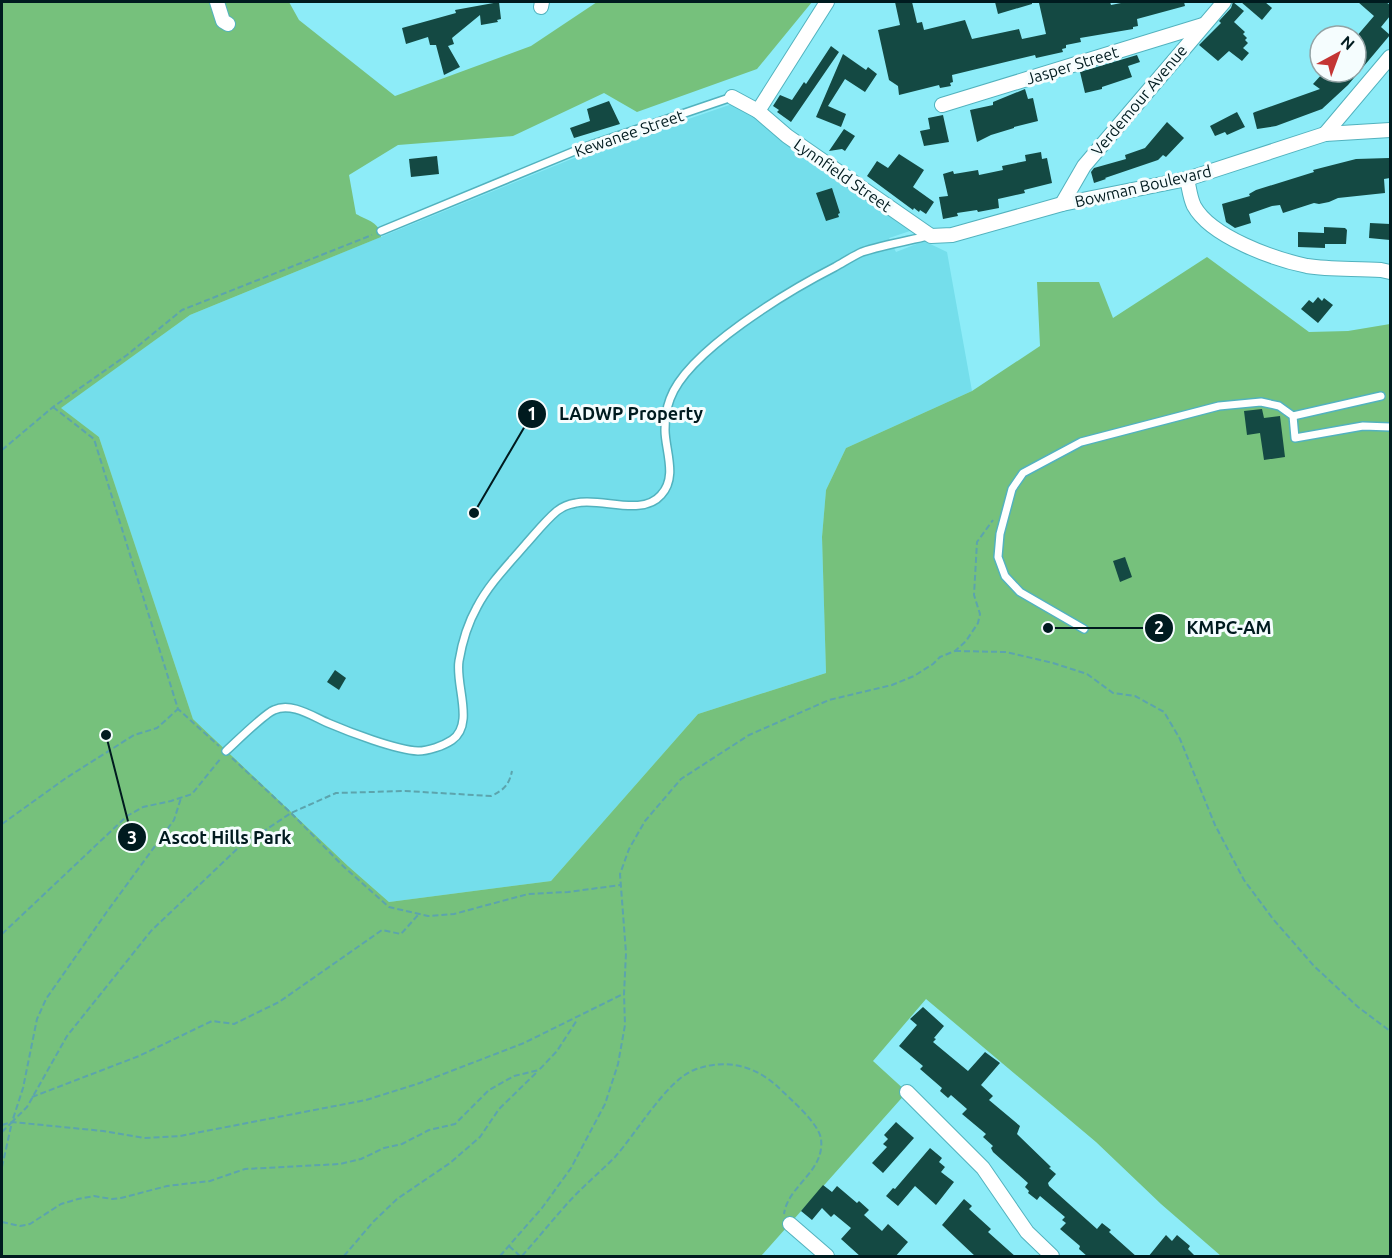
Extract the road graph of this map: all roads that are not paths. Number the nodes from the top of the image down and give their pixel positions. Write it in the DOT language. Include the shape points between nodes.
graph roads {
  1 [pos="217,2"];
  2 [pos="827,2"];
  3 [pos="1224,2"];
  4 [pos="228,24"];
  5 [pos="1203,26"];
  6 [pos="1390,57"];
  7 [pos="732,97"];
  8 [pos="942,105"];
  9 [pos="758,111"];
  10 [pos="1390,130"];
  11 [pos="1325,134"];
  12 [pos="1186,179"];
  13 [pos="1062,204"];
  14 [pos="381,231"];
  15 [pos="931,236"];
  16 [pos="1390,272"];
  17 [pos="1381,396"];
  18 [pos="1293,416"];
  19 [pos="1390,427"];
  20 [pos="1084,629"];
  21 [pos="226,752"];
  22 [pos="907,1092"];
  23 [pos="790,1224"];
  24 [pos="827,1257"];
  25 [pos="1052,1257"];
  1 -- 4 [label="street" via="223,21"];
  2 -- 9 [label="street"];
  3 -- 5 [label="street, Verdemour Avenue"];
  5 -- 8 [label="street, Jasper Street"];
  5 -- 13 [label="street, Verdemour Avenue" via="1084,166"];
  6 -- 11 [label="street"];
  7 -- 9 [label="street, Kewanee Street"];
  7 -- 14 [label="lane, Kewanee Street" via="582,148"];
  9 -- 15 [label="street, Lynnfield Street" via="787,136"];
  10 -- 11 [label="street, Bowman Boulevard"];
  11 -- 12 [label="street, Bowman Boulevard"];
  12 -- 13 [label="street, Bowman Boulevard"];
  12 -- 16 [label="street" via="1194,205 1204,218 1248,247 1308,266"];
  13 -- 15 [label="street, Bowman Boulevard" via="952,235"];
  15 -- 21 [label="lane" via="862,252 790,291 707,351 683,376 670,399 665,429 670,464 661,496 646,505 600,501 559,509 486,590 475,610 458,663 464,713 462,727 454,739 418,751 286,708 273,710"];
  17 -- 18 [label="lane"];
  18 -- 19 [label="lane" via="1295,438 1363,426"];
  18 -- 20 [label="lane" via="1279,406 1261,402 1219,406 1081,441 1023,473 1012,489 1000,534 998,557 1005,576 1020,592"];
  22 -- 25 [label="street" via="983,1168 1028,1232"];
  23 -- 24 [label="street"];
}
